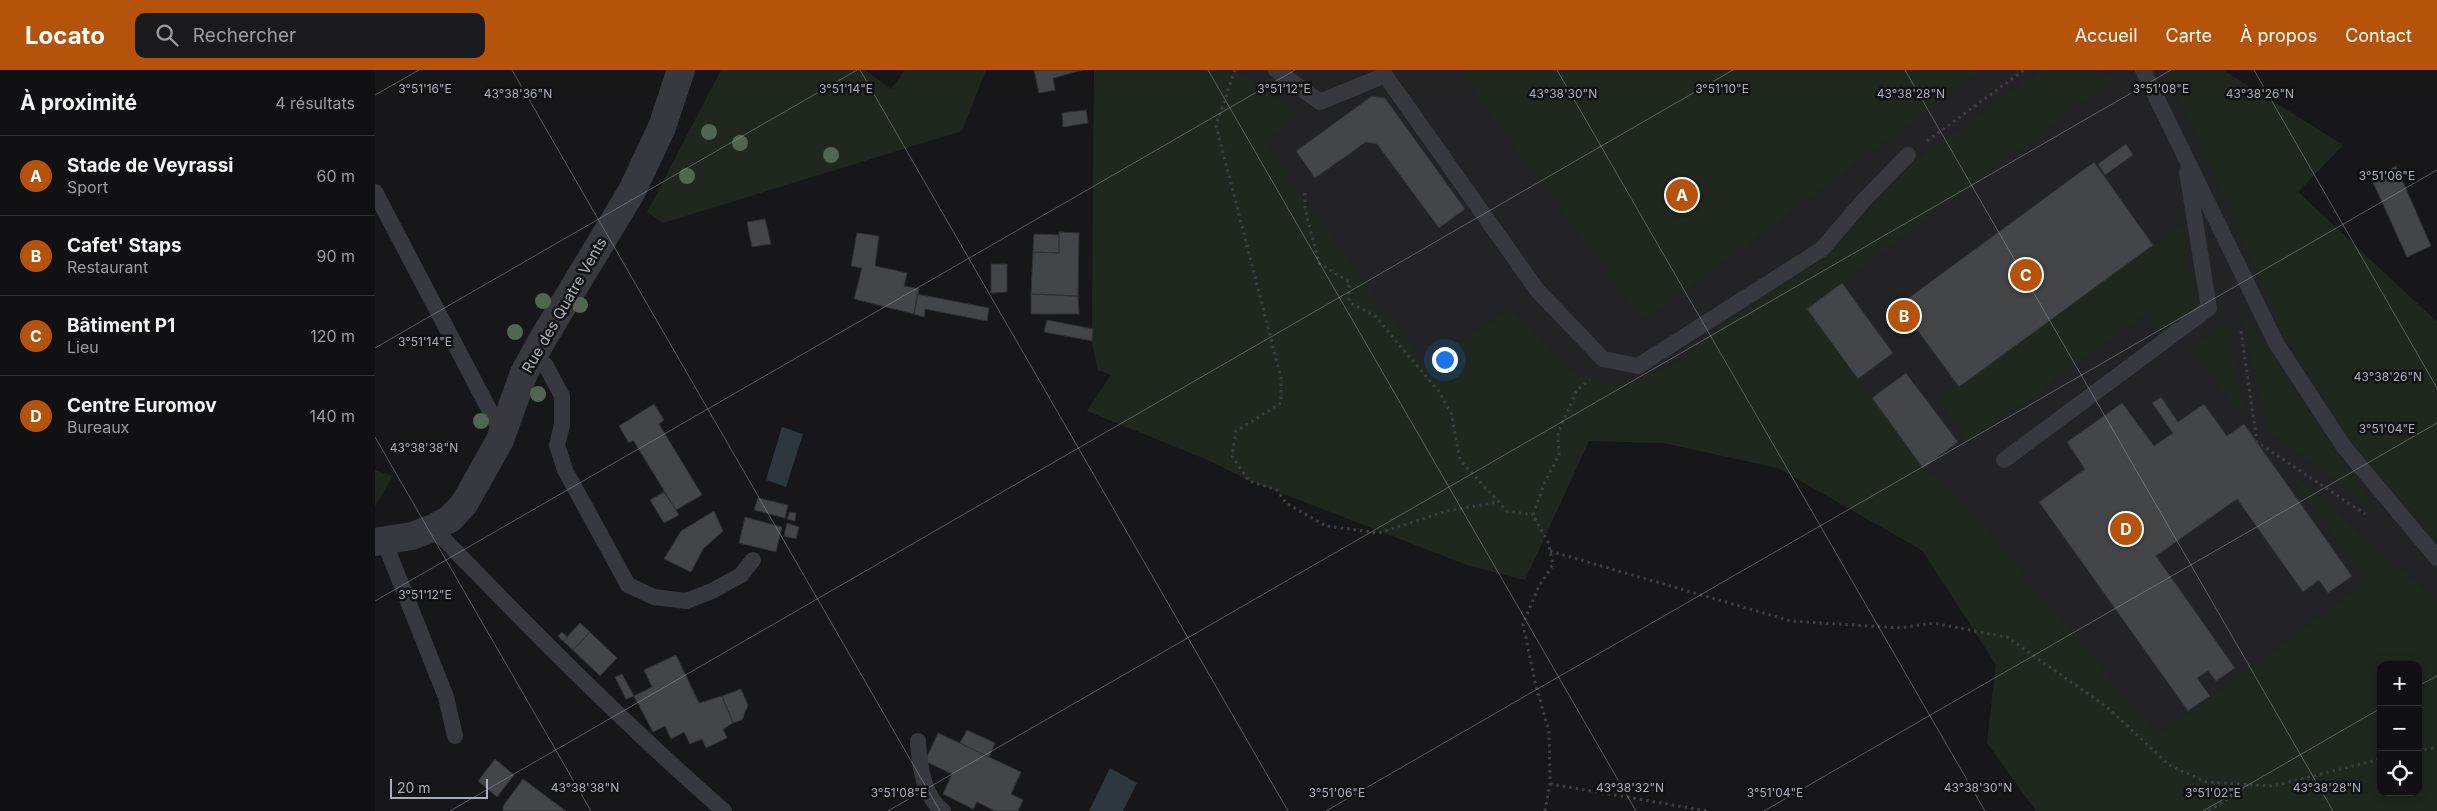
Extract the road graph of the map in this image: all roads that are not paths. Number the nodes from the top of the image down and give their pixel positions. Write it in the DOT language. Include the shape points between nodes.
graph roads {
  1 [pos="681,70"];
  2 [pos="1275,70"];
  3 [pos="2143,70"];
  4 [pos="2183,153"];
  5 [pos="1908,155"];
  6 [pos="375,192"];
  7 [pos="534,355"];
  8 [pos="502,434"];
  9 [pos="2004,460"];
  10 [pos="433,528"];
  11 [pos="380,541"];
  12 [pos="2437,558"];
  13 [pos="753,560"];
  14 [pos="455,736"];
  15 [pos="918,741"];
  16 [pos="724,811"];
  17 [pos="943,811"];
  1 -- 7 [label="street, Rue des Quatre Vents" via="662,128 633,191"];
  2 -- 5 [label="lane" via="1320,102 1385,75 1537,290 1603,359 1638,366 1822,248"];
  3 -- 4 [label="lane"];
  4 -- 9 [label="lane" via="2209,308"];
  4 -- 12 [label="lane" via="2276,343 2344,447"];
  6 -- 8 [label="lane"];
  7 -- 8 [label="street, Rue des Quatre Vents"];
  7 -- 13 [label="lane" via="546,366 562,396 562,425 557,445 565,470 628,585 654,597 687,601 741,575"];
  8 -- 10 [label="street, Rue des Quatre Vents" via="464,504 450,519"];
  10 -- 11 [label="street, Rue des Quatre Vents" via="412,536"];
  10 -- 16 [label="lane" via="669,763"];
  11 -- 14 [label="lane" via="446,697"];
  15 -- 17 [label="lane" via="919,762 926,788"];
}
